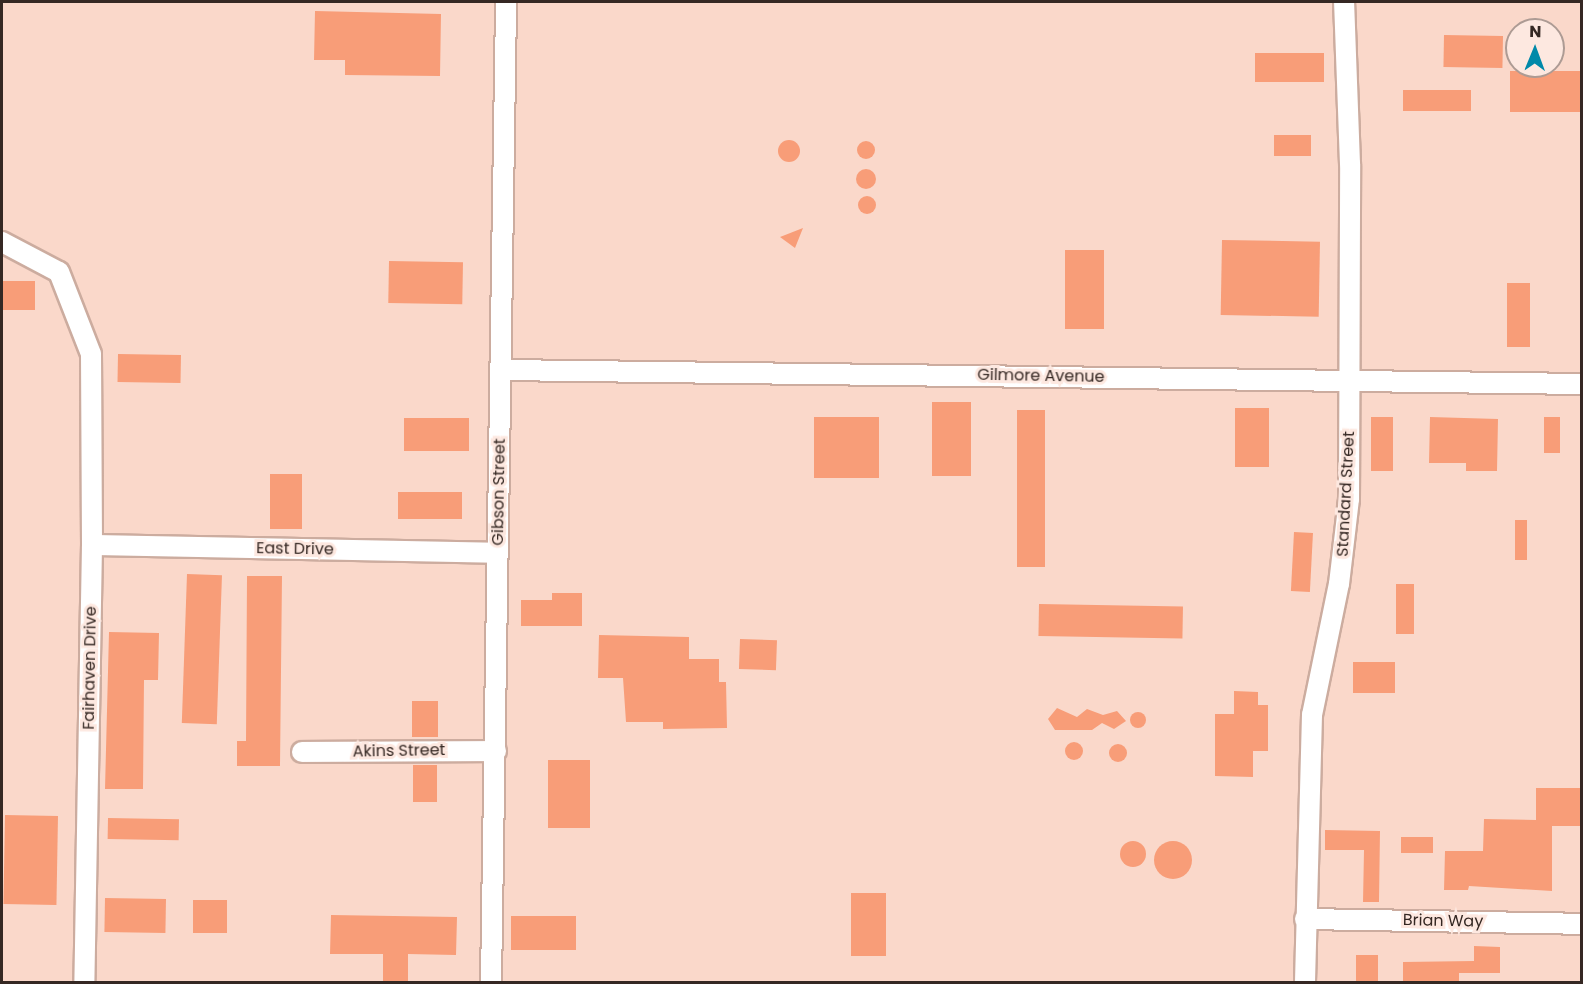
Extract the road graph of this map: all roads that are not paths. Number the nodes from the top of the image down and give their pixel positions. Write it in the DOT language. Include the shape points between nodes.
graph roads {
  1 [pos="506,2"];
  2 [pos="1344,2"];
  3 [pos="2,242"];
  4 [pos="501,370"];
  5 [pos="1351,380"];
  6 [pos="1581,384"];
  7 [pos="92,545"];
  8 [pos="498,553"];
  9 [pos="496,750"];
  10 [pos="302,753"];
  11 [pos="1305,919"];
  12 [pos="1581,924"];
  13 [pos="84,982"];
  14 [pos="491,982"];
  15 [pos="1305,982"];
  1 -- 4 [label="street, Gibson Street"];
  2 -- 5 [label="street, Standard Street"];
  3 -- 7 [label="street, Fairhaven Drive" via="59,272 91,354"];
  4 -- 5 [label="street, Gilmore Avenue"];
  4 -- 8 [label="street, Gibson Street"];
  5 -- 6 [label="street, Gilmore Avenue"];
  5 -- 11 [label="street, Standard Street" via="1346,542 1312,715"];
  7 -- 8 [label="street, East Drive"];
  7 -- 13 [label="street, Fairhaven Drive"];
  8 -- 9 [label="street, Gibson Street"];
  9 -- 10 [label="street, Akins Street"];
  9 -- 14 [label="street, Gibson Street"];
  11 -- 12 [label="street, Brian Way"];
  11 -- 15 [label="street, Standard Street"];
}
